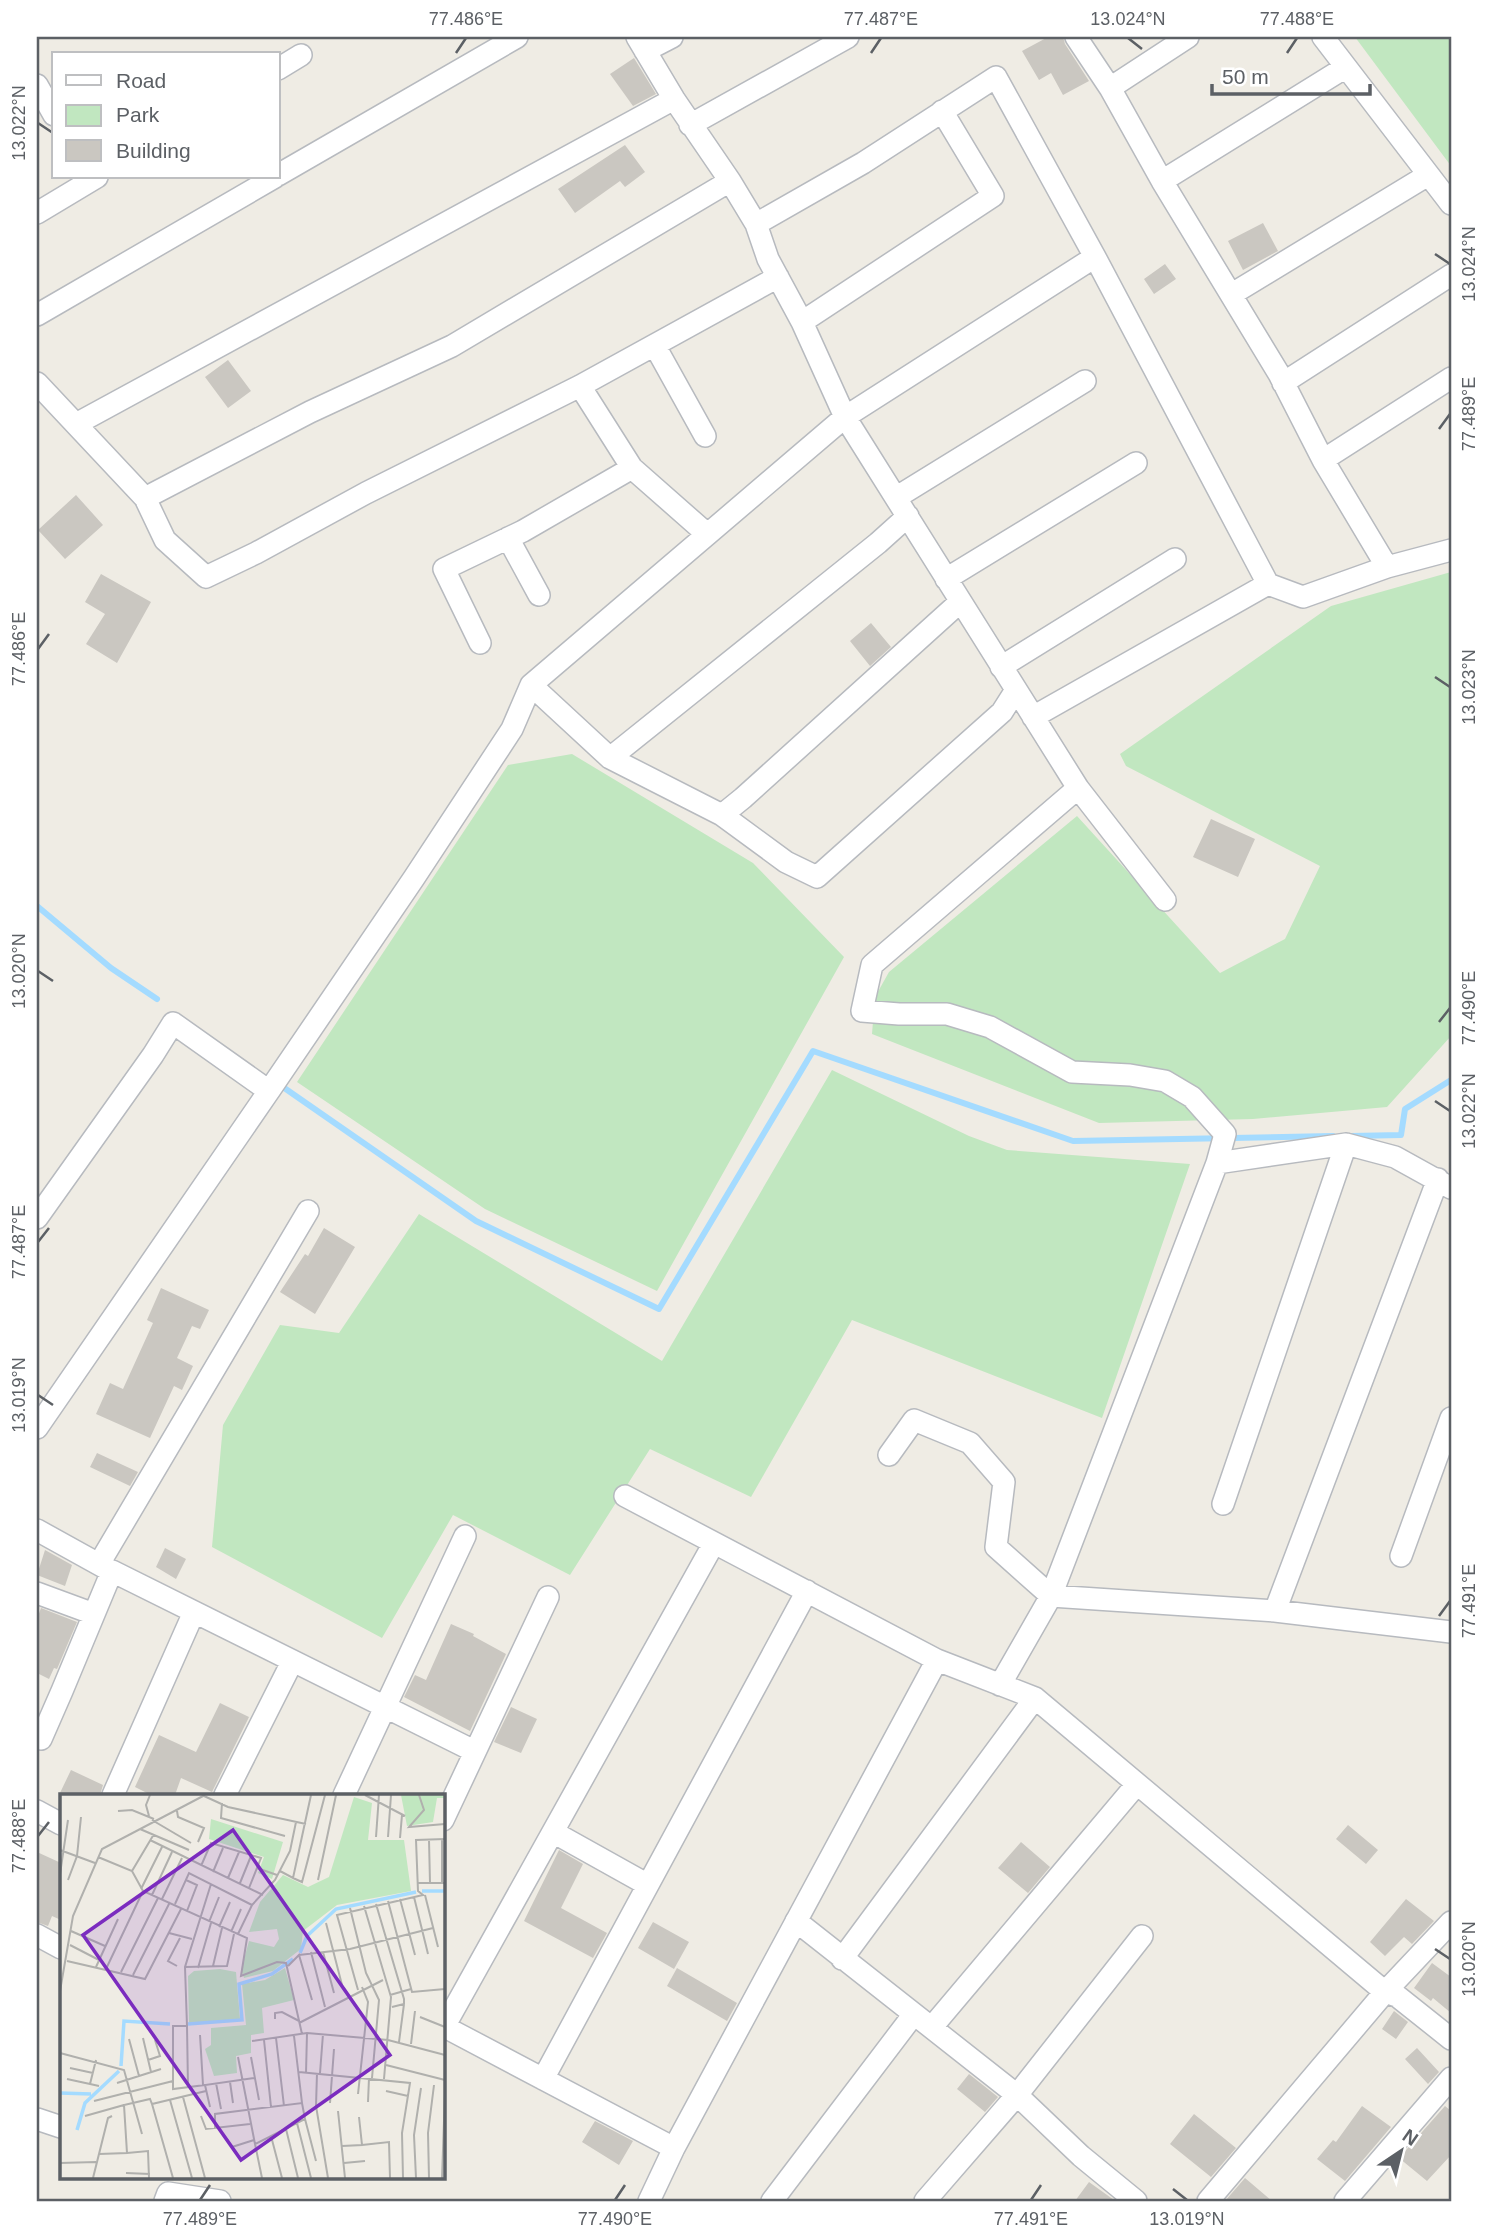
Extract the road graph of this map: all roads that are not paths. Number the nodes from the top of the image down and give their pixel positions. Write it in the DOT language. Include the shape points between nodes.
graph roads {
  1 [pos="517,37"];
  2 [pos="672,37"];
  3 [pos="848,37"];
  4 [pos="1076,37"];
  5 [pos="1188,37"];
  6 [pos="1324,37"];
  7 [pos="641,44"];
  8 [pos="301,55"];
  9 [pos="1346,67"];
  10 [pos="280,68"];
  11 [pos="37,85"];
  12 [pos="1110,88"];
  13 [pos="674,99"];
  14 [pos="52,111"];
  15 [pos="942,111"];
  16 [pos="690,124"];
  17 [pos="280,174"];
  18 [pos="1428,175"];
  19 [pos="93,178"];
  20 [pos="274,178"];
  21 [pos="730,181"];
  22 [pos="1161,181"];
  23 [pos="1451,204"];
  24 [pos="37,213"];
  25 [pos="756,224"];
  26 [pos="1095,257"];
  27 [pos="1451,275"];
  28 [pos="778,277"];
  29 [pos="1231,294"];
  30 [pos="37,315"];
  31 [pos="802,322"];
  32 [pos="655,346"];
  33 [pos="1451,378"];
  34 [pos="1085,381"];
  35 [pos="37,383"];
  36 [pos="1283,383"];
  37 [pos="579,386"];
  38 [pos="845,417"];
  39 [pos="76,424"];
  40 [pos="705,436"];
  41 [pos="1323,460"];
  42 [pos="1136,463"];
  43 [pos="632,468"];
  44 [pos="897,497"];
  45 [pos="145,498"];
  46 [pos="908,516"];
  47 [pos="707,534"];
  48 [pos="508,538"];
  49 [pos="1451,550"];
  50 [pos="1175,559"];
  51 [pos="1387,567"];
  52 [pos="946,579"];
  53 [pos="1268,584"];
  54 [pos="539,595"];
  55 [pos="960,602"];
  56 [pos="480,643"];
  57 [pos="1002,667"];
  58 [pos="531,685"];
  59 [pos="1016,690"];
  60 [pos="1033,717"];
  61 [pos="610,758"];
  62 [pos="1078,788"];
  63 [pos="722,815"];
  64 [pos="1166,900"];
  65 [pos="269,1091"];
  66 [pos="1346,1144"];
  67 [pos="1221,1149"];
  68 [pos="1444,1184"];
  69 [pos="308,1211"];
  70 [pos="37,1218"];
  71 [pos="1451,1418"];
  72 [pos="37,1428"];
  73 [pos="889,1455"];
  74 [pos="625,1496"];
  75 [pos="1223,1504"];
  76 [pos="37,1530"];
  77 [pos="465,1536"];
  78 [pos="714,1543"];
  79 [pos="1401,1556"];
  80 [pos="105,1568"];
  81 [pos="807,1591"];
  82 [pos="37,1594"];
  83 [pos="1051,1596"];
  84 [pos="548,1597"];
  85 [pos="1275,1611"];
  86 [pos="194,1612"];
  87 [pos="94,1614"];
  88 [pos="1451,1632"];
  89 [pos="937,1660"];
  90 [pos="292,1662"];
  91 [pos="1000,1685"];
  92 [pos="1035,1698"];
  93 [pos="386,1706"];
  94 [pos="41,1738"];
  95 [pos="474,1751"];
  96 [pos="1137,1784"];
  97 [pos="113,1794"];
  98 [pos="226,1794"];
  99 [pos="344,1794"];
  100 [pos="37,1811"];
  101 [pos="444,1818"];
  102 [pos="60,1823"];
  103 [pos="553,1832"];
  104 [pos="648,1885"];
  105 [pos="796,1921"];
  106 [pos="1451,1922"];
  107 [pos="37,1935"];
  108 [pos="1142,1936"];
  109 [pos="60,1947"];
  110 [pos="842,1959"];
  111 [pos="1385,1992"];
  112 [pos="914,2014"];
  113 [pos="444,2027"];
  114 [pos="932,2027"];
  115 [pos="1451,2039"];
  116 [pos="1451,2078"];
  117 [pos="543,2079"];
  118 [pos="1017,2095"];
  119 [pos="37,2119"];
  120 [pos="60,2127"];
  121 [pos="674,2148"];
  122 [pos="170,2190"];
  123 [pos="220,2201"];
  124 [pos="649,2201"];
  125 [pos="772,2201"];
  126 [pos="925,2201"];
  127 [pos="1136,2201"];
  128 [pos="1208,2201"];
  129 [pos="1345,2201"];
  1 -- 17 [label="street"];
  2 -- 7 [label="street"];
  3 -- 16 [label="street"];
  4 -- 12 [label="street"];
  5 -- 12 [label="street"];
  6 -- 9 [label="street"];
  7 -- 13 [label="street"];
  8 -- 10 [label="street"];
  9 -- 18 [label="street"];
  9 -- 22 [label="street"];
  11 -- 14 [label="street"];
  12 -- 22 [label="street"];
  13 -- 16 [label="street"];
  13 -- 39 [label="street"];
  15 -- 25 [label="street"];
  15 -- 26 [label="street" via="996,77"];
  15 -- 31 [label="street" via="993,196"];
  16 -- 21 [label="street"];
  18 -- 23 [label="street"];
  18 -- 29 [label="street"];
  19 -- 24 [label="street"];
  20 -- 30 [label="street"];
  21 -- 25 [label="street"];
  21 -- 45 [label="street" via="452,346 310,412"];
  22 -- 29 [label="street"];
  25 -- 28 [label="street"];
  26 -- 38 [label="street"];
  26 -- 53 [label="street"];
  27 -- 36 [label="street"];
  28 -- 31 [label="street"];
  28 -- 32 [label="street"];
  29 -- 36 [label="street"];
  31 -- 38 [label="street"];
  32 -- 37 [label="street"];
  32 -- 40 [label="street"];
  33 -- 41 [label="street"];
  34 -- 44 [label="street"];
  35 -- 39 [label="street"];
  36 -- 41 [label="street"];
  37 -- 43 [label="street"];
  37 -- 45 [label="street" via="206,577 165,540"];
  38 -- 44 [label="street"];
  38 -- 47 [label="street"];
  39 -- 45 [label="street"];
  41 -- 51 [label="street"];
  42 -- 52 [label="street"];
  43 -- 47 [label="street"];
  43 -- 48 [label="street"];
  44 -- 46 [label="street"];
  46 -- 52 [label="street"];
  46 -- 61 [label="street"];
  47 -- 58 [label="street"];
  48 -- 54 [label="street"];
  48 -- 56 [label="street" via="444,569"];
  49 -- 51 [label="street"];
  50 -- 57 [label="street"];
  51 -- 53 [label="street" via="1303,597"];
  52 -- 55 [label="street"];
  53 -- 60 [label="street"];
  55 -- 57 [label="street"];
  55 -- 63 [label="street"];
  57 -- 59 [label="street"];
  58 -- 61 [label="street"];
  58 -- 65 [label="street" via="512,729"];
  59 -- 60 [label="street"];
  59 -- 63 [label="street" via="1002,712 817,877 786,862"];
  60 -- 62 [label="street"];
  61 -- 63 [label="street"];
  62 -- 64 [label="street"];
  62 -- 67 [label="street" via="872,965 862,1011 947,1014 990,1027 1072,1072 1165,1081 1192,1097"];
  65 -- 70 [label="street" via="173,1023"];
  65 -- 72 [label="street"];
  66 -- 67 [label="street"];
  66 -- 68 [label="street" via="1395,1157"];
  66 -- 75 [label="street"];
  67 -- 83 [label="street"];
  68 -- 85 [label="street"];
  69 -- 80 [label="street"];
  71 -- 79 [label="street"];
  73 -- 83 [label="street" via="914,1420 970,1443 1004,1482 996,1547"];
  74 -- 78 [label="street"];
  76 -- 80 [label="street"];
  77 -- 93 [label="street"];
  78 -- 81 [label="street"];
  78 -- 103 [label="street"];
  80 -- 86 [label="street"];
  80 -- 87 [label="street"];
  81 -- 89 [label="street"];
  81 -- 104 [label="street"];
  82 -- 87 [label="street"];
  83 -- 85 [label="street"];
  83 -- 91 [label="street"];
  84 -- 95 [label="street"];
  85 -- 88 [label="street"];
  86 -- 90 [label="street"];
  86 -- 97 [label="street"];
  87 -- 94 [label="street"];
  89 -- 91 [label="street"];
  89 -- 105 [label="street"];
  90 -- 93 [label="street"];
  90 -- 98 [label="street"];
  91 -- 92 [label="street"];
  92 -- 96 [label="street"];
  92 -- 110 [label="street"];
  93 -- 95 [label="street"];
  93 -- 99 [label="street"];
  95 -- 101 [label="street"];
  96 -- 111 [label="street"];
  96 -- 114 [label="street"];
  100 -- 102 [label="street"];
  103 -- 104 [label="street"];
  103 -- 113 [label="street"];
  104 -- 117 [label="street"];
  105 -- 110 [label="street"];
  105 -- 121 [label="street"];
  106 -- 111 [label="street"];
  107 -- 109 [label="street"];
  108 -- 118 [label="street"];
  110 -- 112 [label="street"];
  111 -- 115 [label="street" via="1397,1996"];
  111 -- 128 [label="street"];
  112 -- 114 [label="street"];
  112 -- 125 [label="street"];
  113 -- 117 [label="street"];
  114 -- 118 [label="street"];
  116 -- 129 [label="street"];
  117 -- 121 [label="street"];
  118 -- 126 [label="street"];
  118 -- 127 [label="street"];
  119 -- 120 [label="street"];
  121 -- 124 [label="street"];
  122 -- 123 [label="street"];
}
